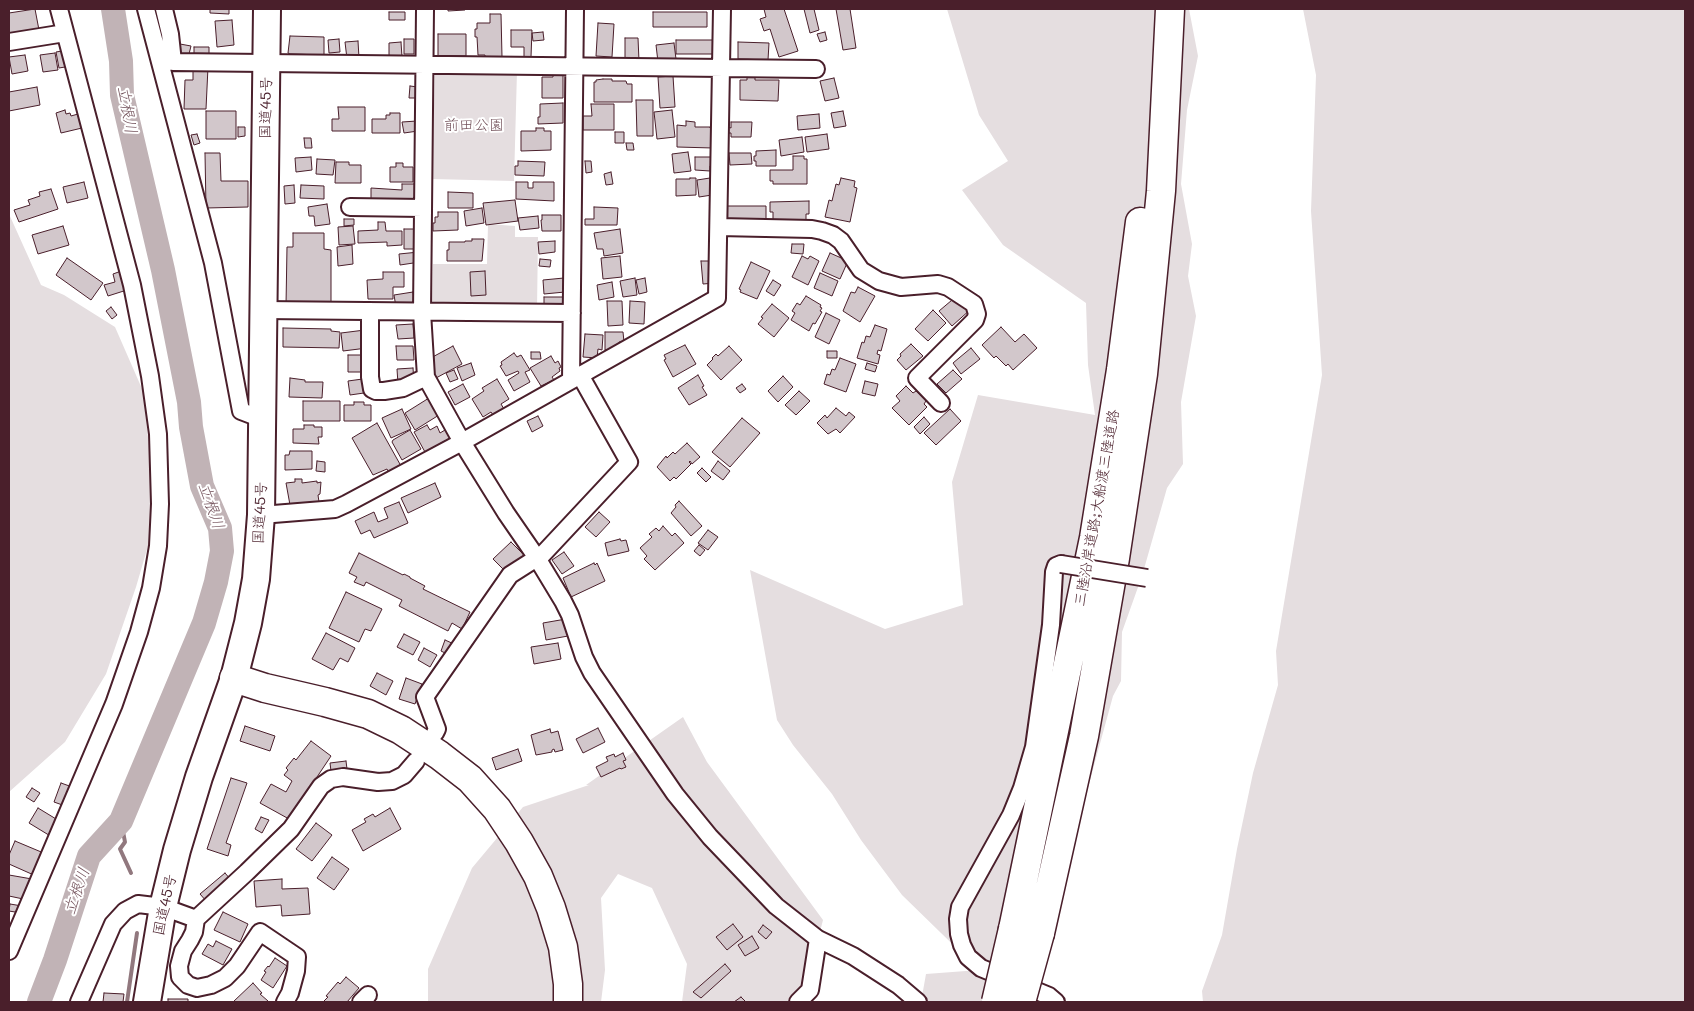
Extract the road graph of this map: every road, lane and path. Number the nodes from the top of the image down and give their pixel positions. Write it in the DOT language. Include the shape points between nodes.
graph roads {
  1 [pos="59,9"];
  2 [pos="146,9"];
  3 [pos="164,9"];
  4 [pos="267,9"];
  5 [pos="425,9"];
  6 [pos="575,9"];
  7 [pos="722,9"];
  8 [pos="1168,9"];
  9 [pos="65,33"];
  10 [pos="9,42"];
  11 [pos="266,63"];
  12 [pos="424,65"];
  13 [pos="574,66"];
  14 [pos="721,68"];
  15 [pos="816,69"];
  16 [pos="350,206"];
  17 [pos="423,208"];
  18 [pos="719,227"];
  19 [pos="263,310"];
  20 [pos="370,311"];
  21 [pos="422,312"];
  22 [pos="572,313"];
  23 [pos="426,377"];
  24 [pos="575,377"];
  25 [pos="941,403"];
  26 [pos="262,419"];
  27 [pos="462,442"];
  28 [pos="261,516"];
  29 [pos="537,558"];
  30 [pos="1147,578"];
  31 [pos="234,678"];
  32 [pos="435,733"];
  33 [pos="416,760"];
  34 [pos="163,907"];
  35 [pos="196,919"];
  36 [pos="818,939"];
  37 [pos="9,951"];
  38 [pos="79,1002"];
  39 [pos="147,1002"];
  40 [pos="285,1002"];
  41 [pos="568,1002"];
  42 [pos="798,1002"];
  43 [pos="918,1002"];
  44 [pos="996,1002"];
  45 [pos="1021,1002"];
  46 [pos="1056,1002"];
  1 -- 9 [label="street"];
  2 -- 26 [label="street" via="213,264 241,411"];
  3 -- 11 [label="street" via="174,62"];
  4 -- 11 [label="highway, 国道45号"];
  5 -- 12 [label="street"];
  6 -- 13 [label="street"];
  7 -- 14 [label="street"];
  8 -- 44 [label="highway, 三陸沿岸道路;大船渡三陸道路, bridge" via="1121,370 1094,538 1014,930"];
  8 -- 45 [label="highway, 三陸沿岸道路;大船渡三陸道路, bridge" via="1161,191 1143,374 1084,736 1040,933"];
  9 -- 10 [label="street"];
  9 -- 37 [label="street" via="132,285 150,376 158,434 158,546 142,623 114,704"];
  11 -- 12 [label="street"];
  11 -- 19 [label="highway, 国道45号"];
  12 -- 13 [label="street"];
  12 -- 17 [label="street"];
  13 -- 14 [label="street"];
  13 -- 22 [label="street"];
  14 -- 15 [label="street"];
  14 -- 18 [label="street"];
  16 -- 17 [label="street"];
  17 -- 21 [label="street"];
  18 -- 24 [label="street" via="717,298"];
  18 -- 25 [label="street" via="822,231 841,241 861,270 880,281 900,287 938,284 974,304 975,320 917,378"];
  19 -- 20 [label="street"];
  19 -- 26 [label="highway, 国道45号"];
  20 -- 21 [label="street"];
  20 -- 23 [label="street" via="372,389 403,388"];
  21 -- 22 [label="street"];
  21 -- 23 [label="street"];
  22 -- 24 [label="street"];
  23 -- 27 [label="street"];
  24 -- 27 [label="street"];
  24 -- 29 [label="street" via="629,462"];
  26 -- 28 [label="highway, 国道45号"];
  27 -- 28 [label="street" via="335,509"];
  27 -- 29 [label="street"];
  28 -- 31 [label="highway, 国道45号" via="256,579"];
  29 -- 32 [label="street" via="510,575 425,697"];
  29 -- 36 [label="street" via="570,614 592,673 675,794 710,837 776,906"];
  30 -- 46 [label="street, bridge" via="1061,564 1056,566 1034,747 1025,780 1011,815 960,907 959,934 968,957 981,968 1049,996"];
  31 -- 34 [label="highway, 国道45号" via="176,850"];
  31 -- 41 [label="highway" via="368,714 401,730 470,779 497,809 538,876 563,946"];
  33 -- 35 [label="street" via="404,775 392,781 343,777 322,786 291,829"];
  34 -- 35 [label="street"];
  34 -- 38 [label="street" via="138,904 125,911 113,924"];
  34 -- 39 [label="highway, 国道45号"];
  35 -- 40 [label="street" via="194,932 179,966 180,977 188,985 196,988 225,978 260,932 297,957 296,971"];
  36 -- 42 [label="street" via="810,990"];
  36 -- 43 [label="street" via="853,956"];
}
